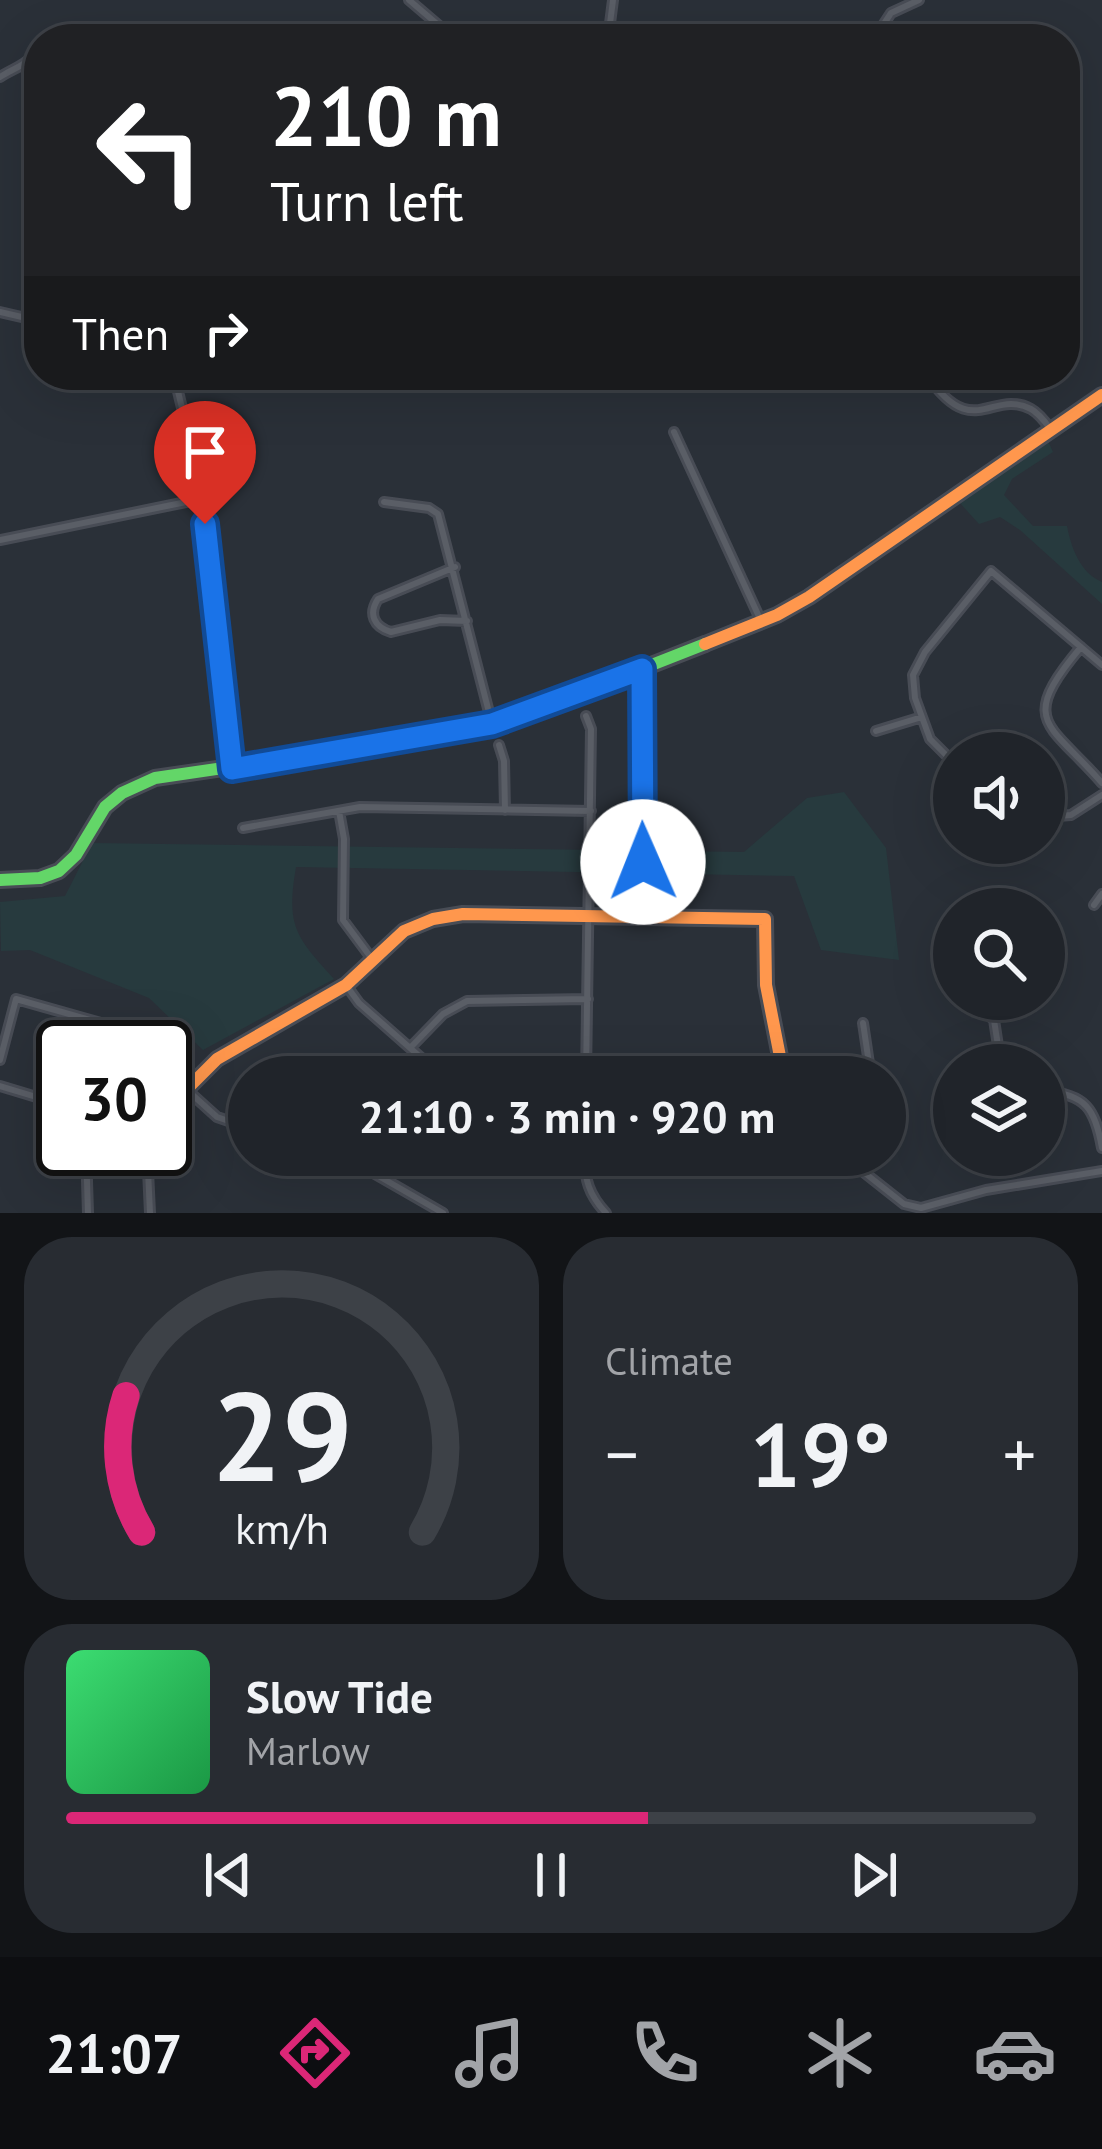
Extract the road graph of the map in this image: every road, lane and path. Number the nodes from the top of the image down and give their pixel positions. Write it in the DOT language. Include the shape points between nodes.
graph roads {
  1 [pos="410,0"];
  2 [pos="919,0"];
  3 [pos="437,24"];
  4 [pos="883,24"];
  5 [pos="177,390"];
  6 [pos="940,390"];
  7 [pos="1102,395"];
  8 [pos="1052,431"];
  9 [pos="674,432"];
  10 [pos="201,499"];
  11 [pos="384,502"];
  12 [pos="0,540"];
  13 [pos="454,567"];
  14 [pos="467,621"];
  15 [pos="761,621"];
  16 [pos="1081,647"];
  17 [pos="1102,665"];
  18 [pos="642,669"];
  19 [pos="586,716"];
  20 [pos="922,717"];
  21 [pos="492,724"];
  22 [pos="876,731"];
  23 [pos="933,742"];
  24 [pos="499,745"];
  25 [pos="232,769"];
  26 [pos="1102,783"];
  27 [pos="1102,795"];
  28 [pos="505,810"];
  29 [pos="339,811"];
  30 [pos="591,811"];
  31 [pos="1065,815"];
  32 [pos="243,828"];
  33 [pos="643,862"];
  34 [pos="0,880"];
  35 [pos="1102,894"];
  36 [pos="1094,905"];
  37 [pos="589,916"];
  38 [pos="372,959"];
  39 [pos="346,985"];
  40 [pos="588,999"];
  41 [pos="90,1020"];
  42 [pos="863,1024"];
  43 [pos="410,1048"];
  44 [pos="419,1056"];
  45 [pos="587,1056"];
  46 [pos="780,1056"];
  47 [pos="868,1056"];
  48 [pos="0,1060"];
  49 [pos="192,1083"];
  50 [pos="0,1087"];
  51 [pos="1065,1093"];
  52 [pos="36,1097"];
  53 [pos="192,1097"];
  54 [pos="228,1121"];
  55 [pos="1102,1148"];
  56 [pos="1102,1171"];
  57 [pos="87,1176"];
  58 [pos="148,1176"];
  59 [pos="379,1176"];
  60 [pos="585,1176"];
  61 [pos="868,1176"];
  62 [pos="88,1213"];
  63 [pos="150,1213"];
  64 [pos="443,1213"];
  65 [pos="606,1213"];
  1 -- 3 [label="street"];
  2 -- 4 [label="street"];
  5 -- 10 [label="street"];
  6 -- 8 [label="street" via="975,411 1023,406"];
  7 -- 8 [label="street"];
  8 -- 15 [label="street" via="809,597"];
  9 -- 15 [label="street"];
  10 -- 12 [label="street"];
  10 -- 25 [label="street"];
  11 -- 13 [label="street" via="434,509"];
  13 -- 14 [label="street"];
  13 -- 14 [label="street" via="378,599 373,617 391,632"];
  14 -- 21 [label="street"];
  15 -- 18 [label="street"];
  16 -- 17 [label="street"];
  16 -- 20 [label="street" via="991,571 916,668"];
  16 -- 26 [label="street" via="1052,681 1047,713 1056,739"];
  18 -- 21 [label="street"];
  18 -- 33 [label="street"];
  19 -- 30 [label="street"];
  20 -- 22 [label="street"];
  20 -- 23 [label="street"];
  21 -- 25 [label="street"];
  24 -- 28 [label="street"];
  25 -- 34 [label="street" via="176,773 128,790 104,807 64,868"];
  27 -- 31 [label="street"];
  28 -- 29 [label="street"];
  28 -- 30 [label="street"];
  29 -- 32 [label="street"];
  29 -- 38 [label="street" via="343,920"];
  30 -- 37 [label="street"];
  35 -- 36 [label="street"];
  37 -- 38 [label="street" via="433,919"];
  37 -- 40 [label="street"];
  37 -- 46 [label="street" via="765,919 766,985"];
  38 -- 39 [label="street"];
  39 -- 43 [label="street"];
  39 -- 49 [label="street" via="217,1059"];
  40 -- 43 [label="street" via="466,1001"];
  40 -- 45 [label="street"];
  41 -- 48 [label="street" via="16,999"];
  42 -- 47 [label="street"];
  43 -- 44 [label="street"];
  50 -- 52 [label="street"];
  51 -- 55 [label="street" via="1097,1119"];
  53 -- 54 [label="street"];
  56 -- 61 [label="street" via="921,1208"];
  57 -- 62 [label="street"];
  58 -- 63 [label="street"];
  59 -- 64 [label="street"];
  60 -- 65 [label="street"];
}
